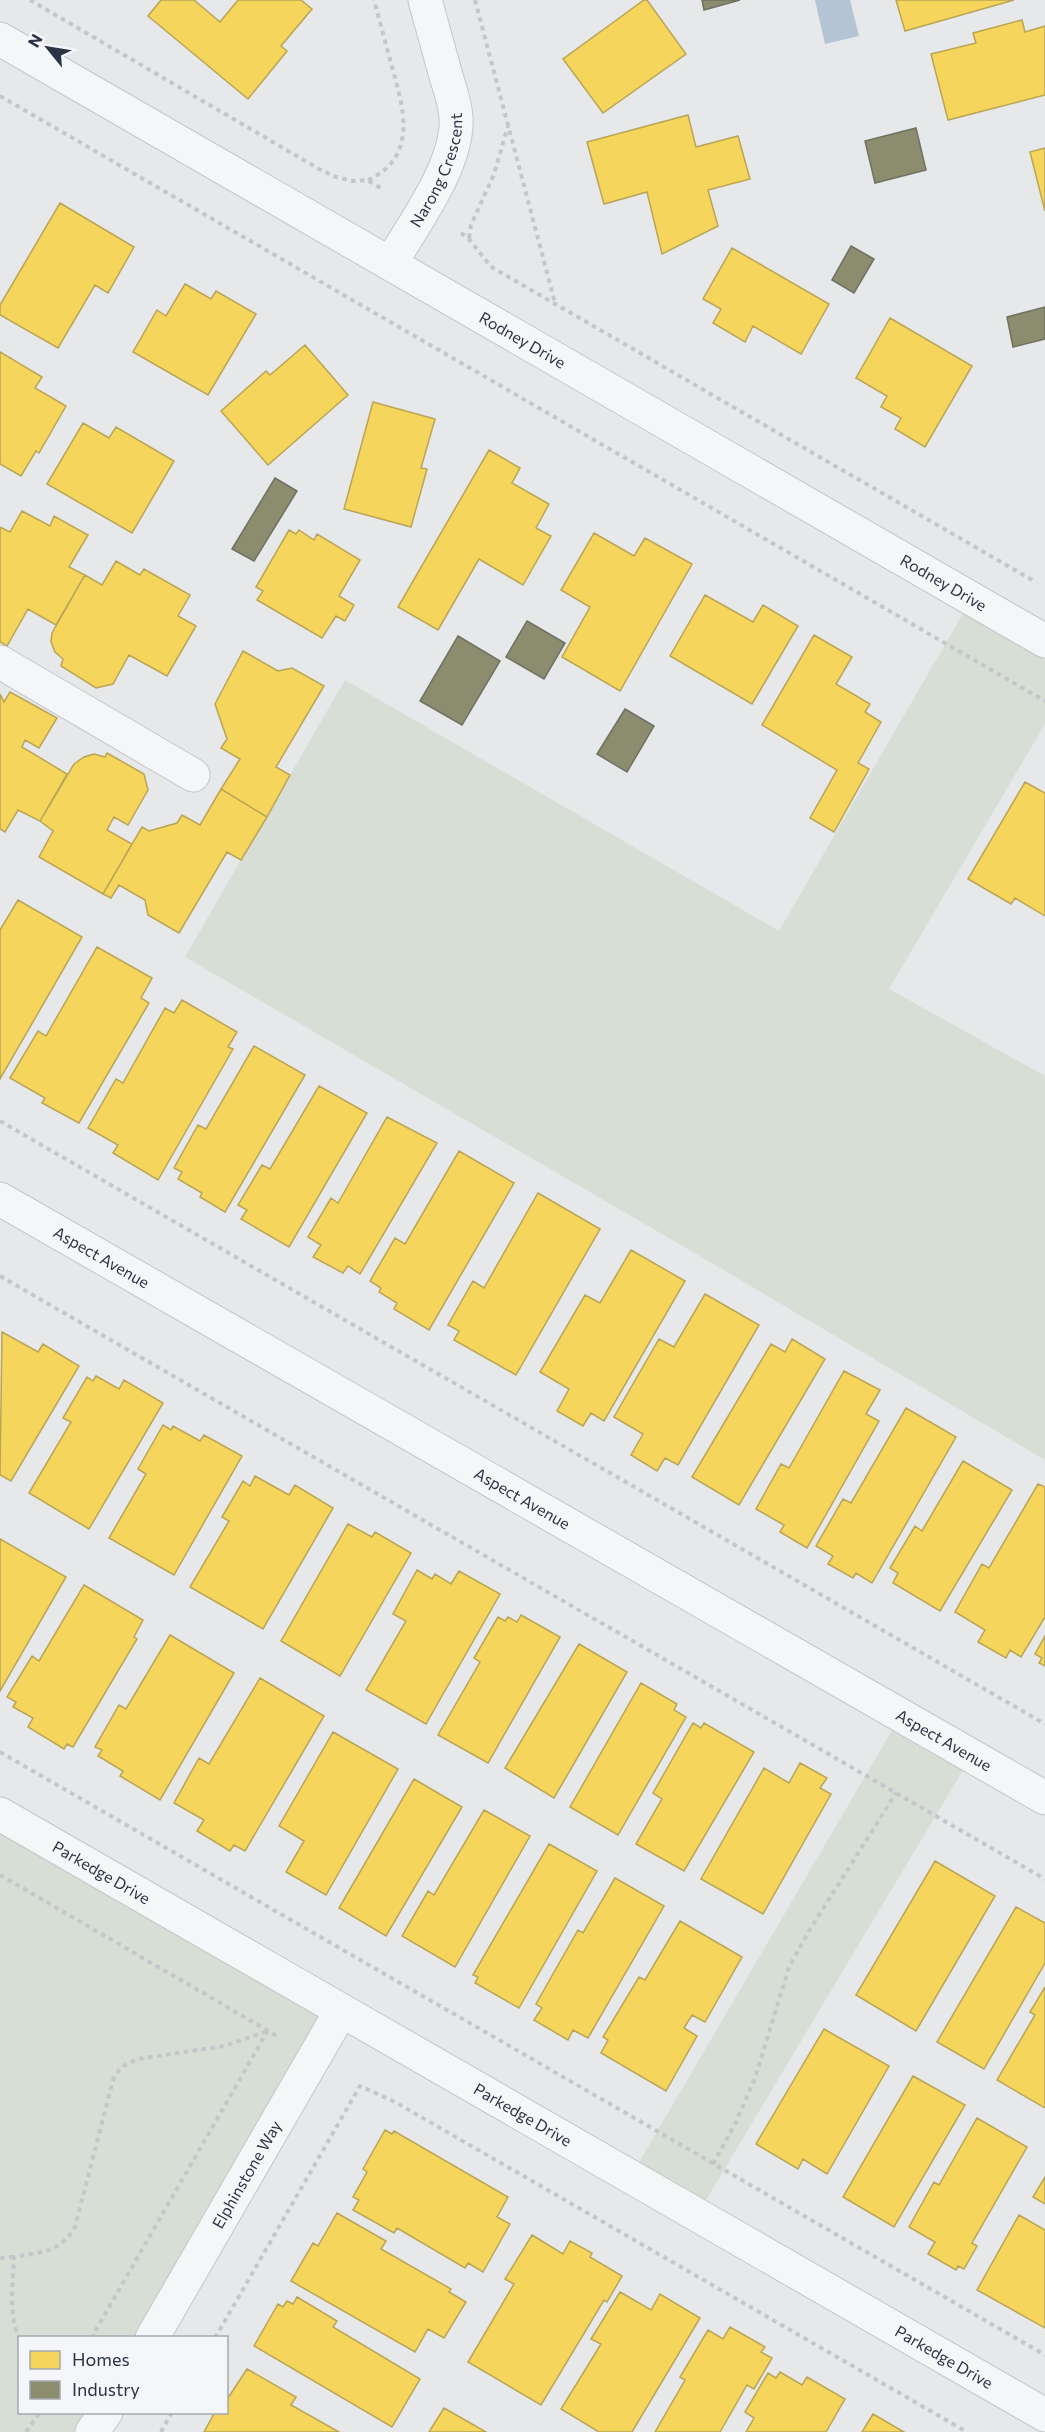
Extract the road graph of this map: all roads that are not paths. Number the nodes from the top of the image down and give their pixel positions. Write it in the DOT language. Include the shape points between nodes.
graph roads {
  1 [pos="425,0"];
  2 [pos="0,39"];
  3 [pos="391,263"];
  4 [pos="1045,641"];
  5 [pos="0,662"];
  6 [pos="193,775"];
  7 [pos="0,1198"];
  8 [pos="1045,1798"];
  9 [pos="0,1814"];
  10 [pos="341,2011"];
  11 [pos="153,2336"];
  12 [pos="105,2414"];
  13 [pos="1045,2415"];
  14 [pos="92,2432"];
  1 -- 3 [label="street, Narong Crescent" via="452,97 454,135 444,172"];
  2 -- 3 [label="street, Rodney Drive"];
  3 -- 4 [label="street, Rodney Drive"];
  5 -- 6 [label="street"];
  7 -- 8 [label="street, Aspect Avenue"];
  9 -- 10 [label="street, Parkedge Drive"];
  10 -- 11 [label="street, Elphinstone Way"];
  10 -- 13 [label="street, Parkedge Drive"];
  12 -- 14 [label="street"];
}
